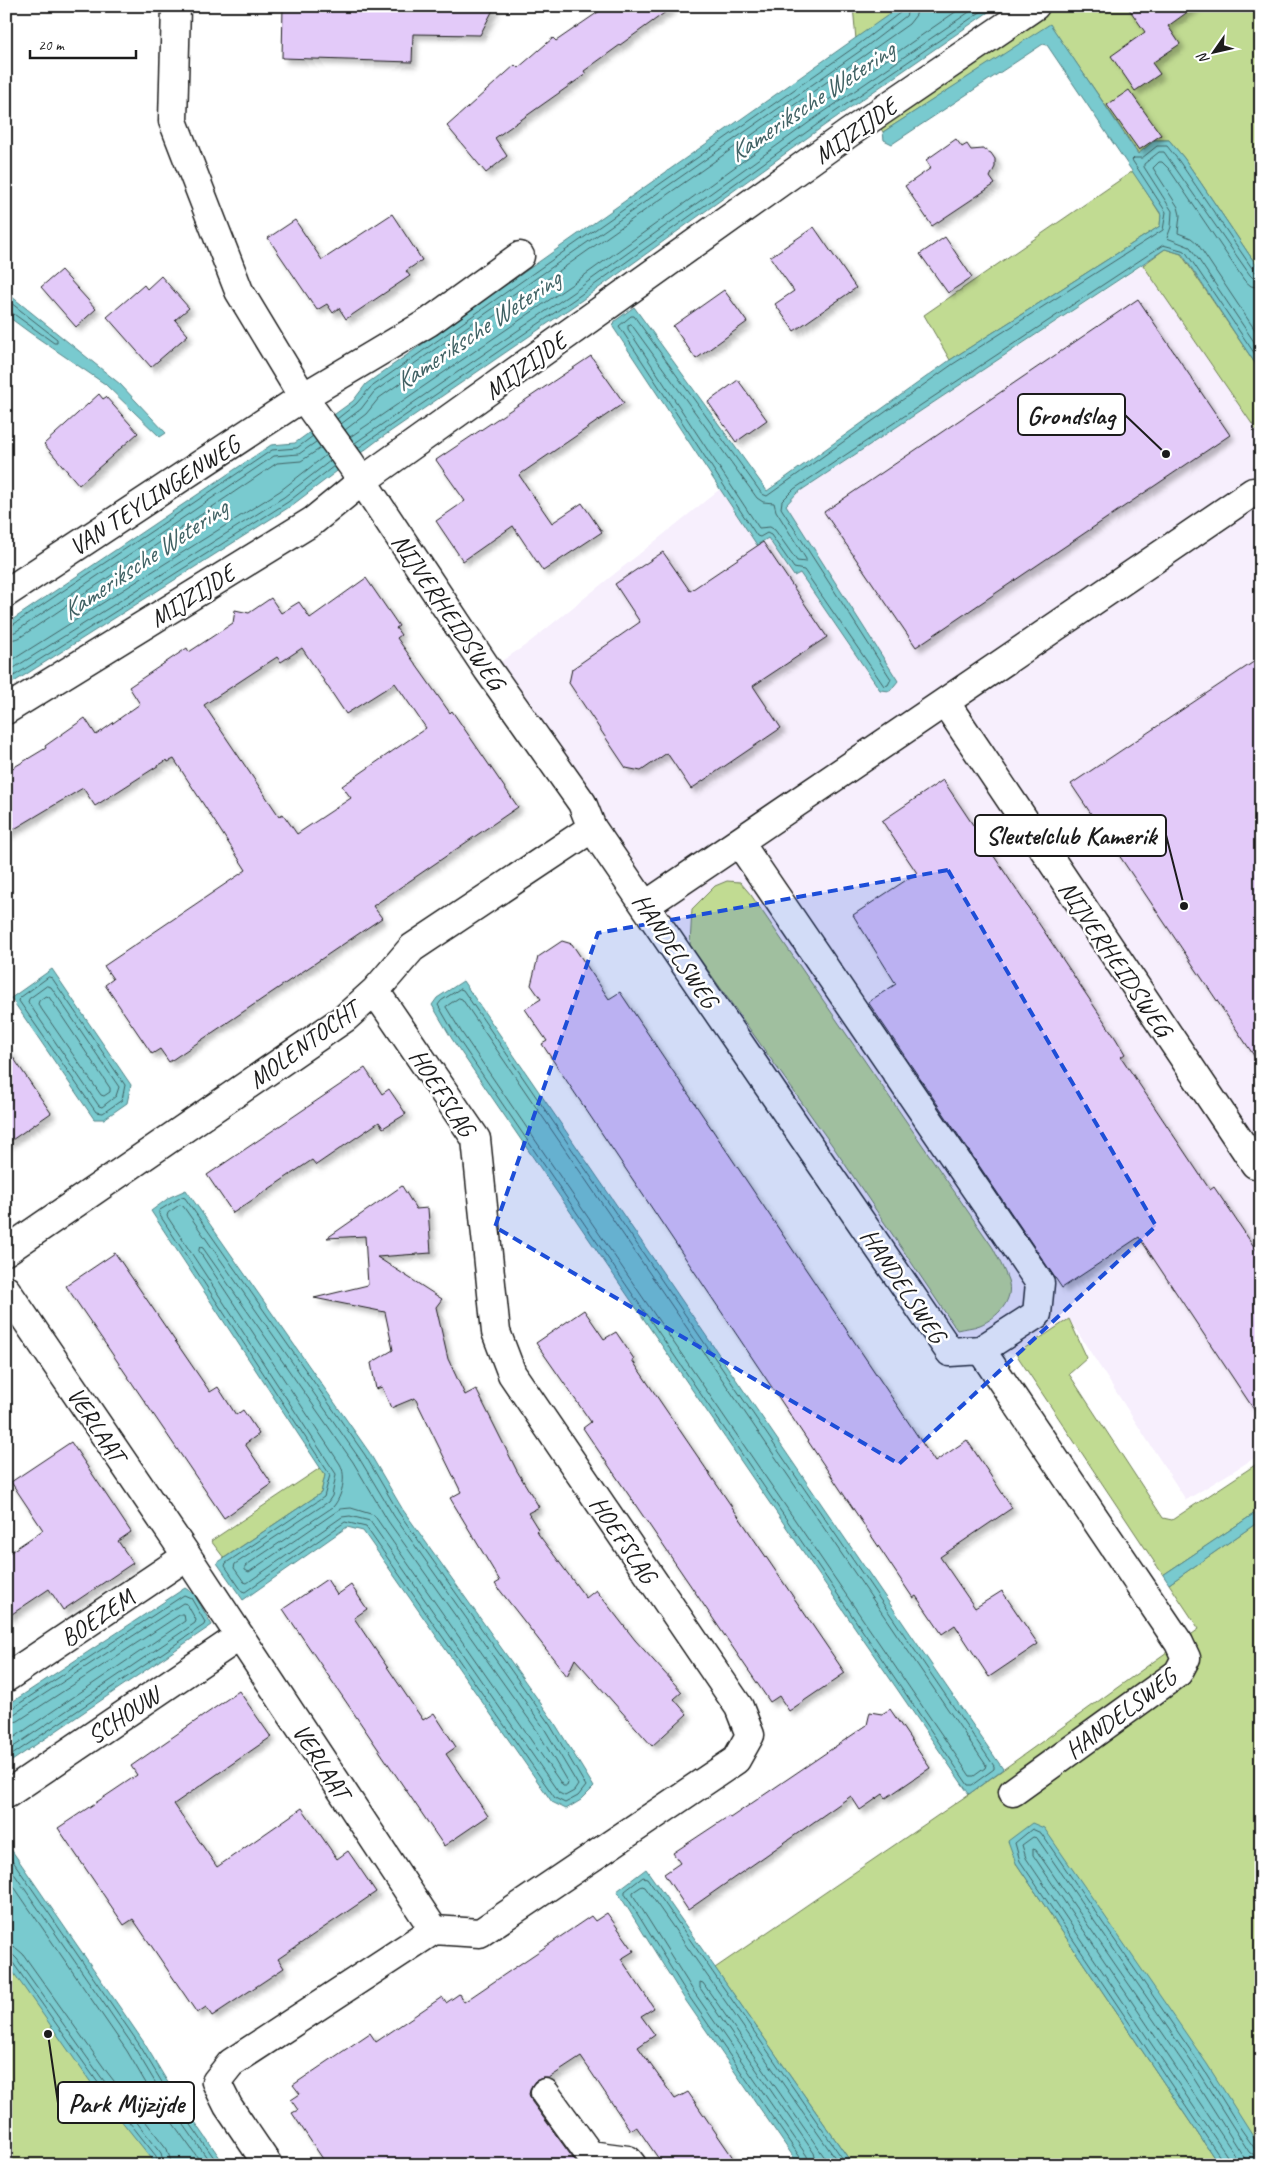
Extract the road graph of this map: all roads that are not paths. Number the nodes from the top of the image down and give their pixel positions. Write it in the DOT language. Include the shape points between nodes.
graph roads {
  1 [pos="176,6"];
  2 [pos="1035,6"];
  3 [pos="520,256"];
  4 [pos="303,397"];
  5 [pos="356,472"];
  6 [pos="1253,492"];
  7 [pos="6,593"];
  8 [pos="945,702"];
  9 [pos="6,710"];
  10 [pos="592,828"];
  11 [pos="739,842"];
  12 [pos="646,905"];
  13 [pos="375,991"];
  14 [pos="1255,1164"];
  15 [pos="6,1252"];
  16 [pos="6,1290"];
  17 [pos="982,1350"];
  18 [pos="187,1556"];
  19 [pos="240,1636"];
  20 [pos="6,1678"];
  21 [pos="1013,1792"];
  22 [pos="6,1794"];
  23 [pos="434,1930"];
  24 [pos="546,2093"];
  25 [pos="268,2165"];
  26 [pos="632,2165"];
  1 -- 4 [label="street" via="173,120 238,291"];
  2 -- 5 [label="street, MIJZIJDE"];
  3 -- 4 [label="street, VAN TEYLINGENWEG" via="429,322"];
  4 -- 5 [label="street, NIJVERHEIDSWEG"];
  4 -- 7 [label="street, VAN TEYLINGENWEG"];
  5 -- 9 [label="street, MIJZIJDE" via="313,521"];
  5 -- 10 [label="street, NIJVERHEIDSWEG" via="488,670 582,803"];
  6 -- 8 [label="street"];
  8 -- 11 [label="street"];
  8 -- 14 [label="street, NIJVERHEIDSWEG"];
  10 -- 12 [label="street, HANDELSWEG"];
  10 -- 13 [label="street, MOLENTOCHT" via="412,948"];
  11 -- 12 [label="street"];
  11 -- 17 [label="street" via="1040,1283 1037,1314"];
  12 -- 17 [label="street, HANDELSWEG" via="950,1352"];
  13 -- 15 [label="street, MOLENTOCHT" via="344,1018"];
  13 -- 23 [label="street, HOEFSLAG" via="476,1139 496,1332 512,1374 739,1707 750,1735 736,1760 480,1933"];
  16 -- 18 [label="street, VERLAAT"];
  17 -- 21 [label="street, HANDELSWEG" via="1186,1658 1178,1673 1150,1695"];
  18 -- 19 [label="street, VERLAAT"];
  18 -- 20 [label="street, BOEZEM"];
  19 -- 22 [label="street, SCHOUW"];
  19 -- 23 [label="street, VERLAAT"];
  23 -- 25 [label="street" via="232,2063 216,2082 228,2106"];
  24 -- 26 [label="street" via="590,2155 628,2160"];
}
